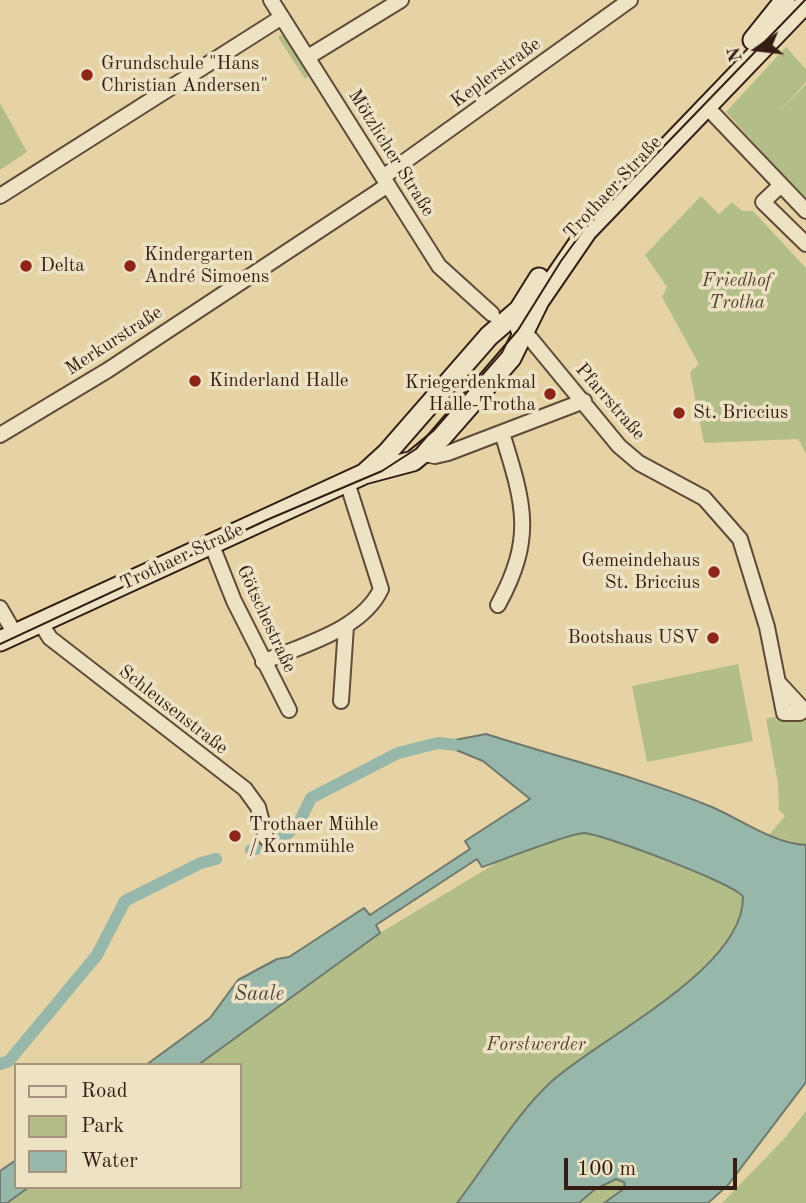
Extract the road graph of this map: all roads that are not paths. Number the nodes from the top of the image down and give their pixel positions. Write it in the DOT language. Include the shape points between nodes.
graph roads {
  1 [pos="271,0"];
  2 [pos="401,0"];
  3 [pos="630,0"];
  4 [pos="785,0"];
  5 [pos="806,3"];
  6 [pos="282,17"];
  7 [pos="308,57"];
  8 [pos="705,105"];
  9 [pos="386,181"];
  10 [pos="780,185"];
  11 [pos="0,196"];
  12 [pos="806,211"];
  13 [pos="806,244"];
  14 [pos="499,317"];
  15 [pos="524,334"];
  16 [pos="584,401"];
  17 [pos="502,433"];
  18 [pos="0,435"];
  19 [pos="424,454"];
  20 [pos="355,478"];
  21 [pos="211,543"];
  22 [pos="498,605"];
  23 [pos="0,608"];
  24 [pos="40,622"];
  25 [pos="346,626"];
  26 [pos="8,637"];
  27 [pos="263,662"];
  28 [pos="778,682"];
  29 [pos="341,701"];
  30 [pos="289,710"];
  31 [pos="266,838"];
  1 -- 6 [label="street, Mötzlicher Straße"];
  2 -- 7 [label="street"];
  3 -- 9 [label="street, Keplerstraße"];
  4 -- 14 [label="main road, Trothaer Straße" via="763,30 578,222 519,310"];
  5 -- 8 [label="main road, Trothaer Straße"];
  6 -- 7 [label="street, Mötzlicher Straße"];
  6 -- 11 [label="street"];
  7 -- 9 [label="street, Mötzlicher Straße"];
  8 -- 10 [label="street"];
  8 -- 15 [label="main road, Trothaer Straße" via="587,230 539,300"];
  9 -- 14 [label="street, Mötzlicher Straße" via="439,266"];
  9 -- 18 [label="street, Merkurstraße" via="108,370"];
  10 -- 12 [label="street"];
  10 -- 13 [label="street" via="763,202"];
  14 -- 15 [label="street, Pfarrstraße"];
  14 -- 20 [label="main road, Trothaer Straße" via="387,453"];
  15 -- 16 [label="street, Pfarrstraße"];
  15 -- 19 [label="main road, Trothaer Straße" via="511,358"];
  16 -- 17 [label="street, Trothaer Straße"];
  16 -- 28 [label="street, Pfarrstraße" via="619,446 639,463 704,498 740,539"];
  17 -- 19 [label="street, Trothaer Straße" via="448,453"];
  17 -- 22 [label="street" via="522,502 524,528 515,573"];
  19 -- 20 [label="main road, Trothaer Straße" via="398,467"];
  20 -- 21 [label="main road, Trothaer Straße"];
  20 -- 25 [label="street" via="382,589"];
  21 -- 24 [label="main road, Trothaer Straße"];
  21 -- 27 [label="street, Götschestraße"];
  23 -- 26 [label="street"];
  24 -- 26 [label="main road, Trothaer Straße"];
  24 -- 31 [label="street, Schleusenstraße" via="50,638 245,789 258,807"];
  25 -- 27 [label="street"];
  25 -- 29 [label="street"];
  27 -- 30 [label="street, Götschestraße"];
}
